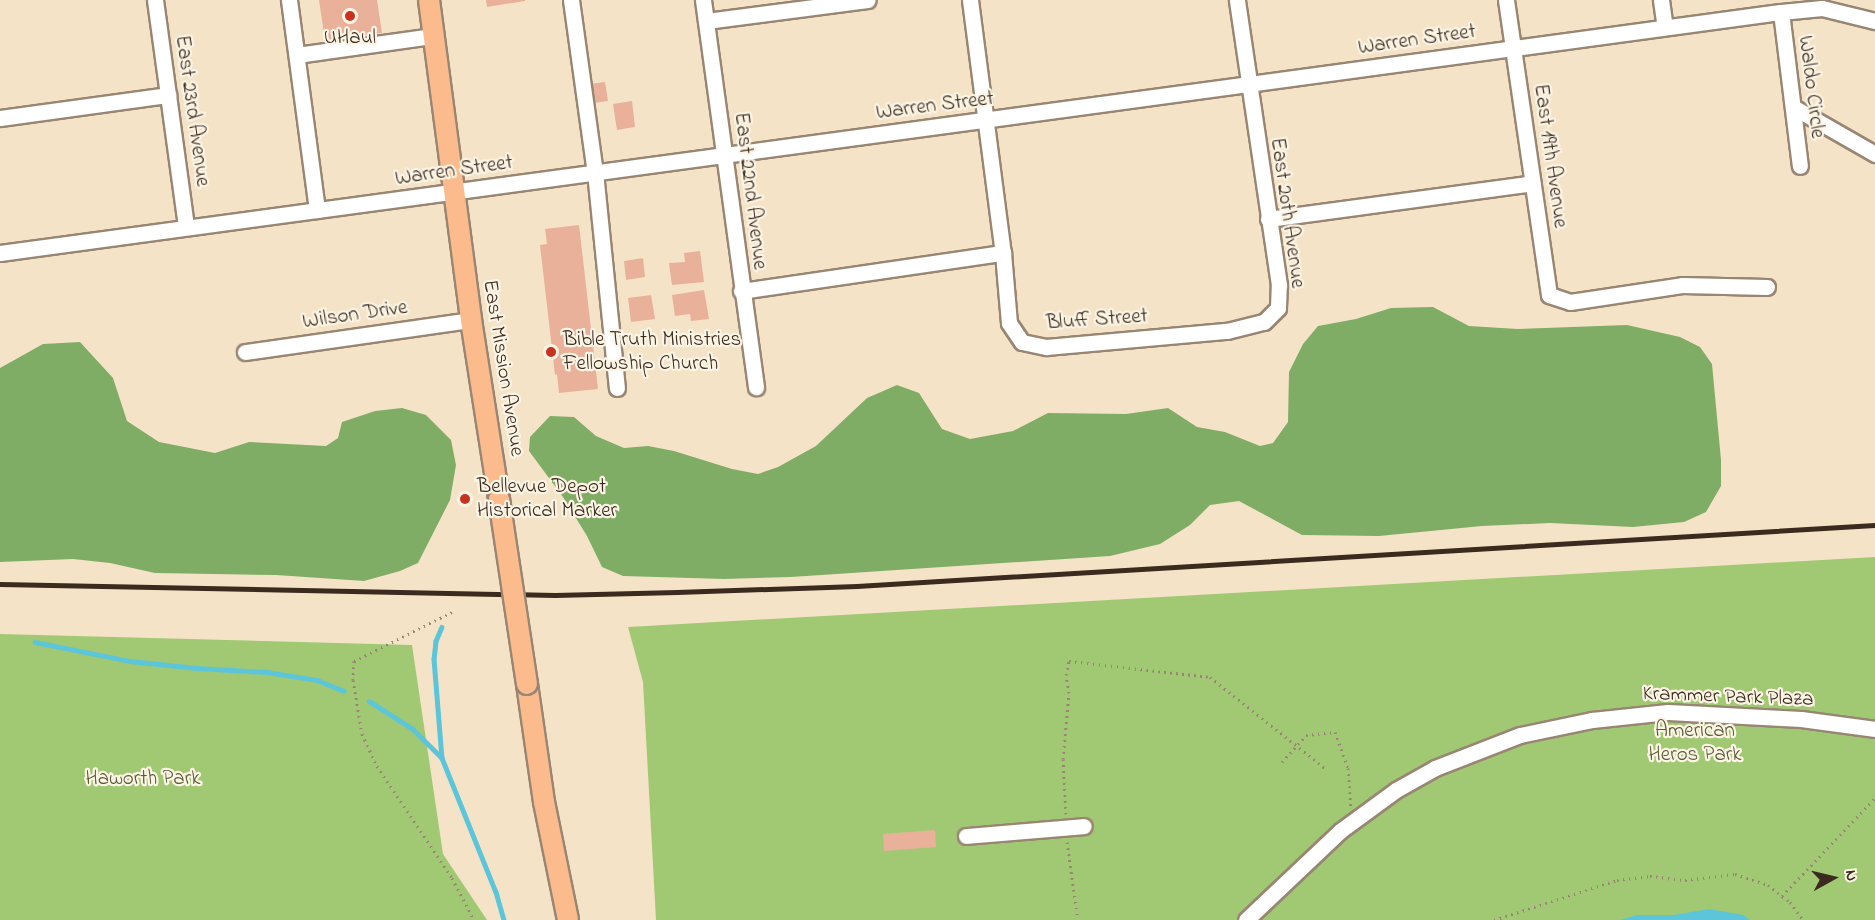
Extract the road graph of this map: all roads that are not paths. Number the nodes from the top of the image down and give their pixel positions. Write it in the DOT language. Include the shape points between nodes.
graph roads {
  1 [pos="155,0"];
  2 [pos="289,0"];
  3 [pos="429,0"];
  4 [pos="571,0"];
  5 [pos="703,0"];
  6 [pos="868,0"];
  7 [pos="970,0"];
  8 [pos="1237,0"];
  9 [pos="1506,0"];
  10 [pos="1661,0"];
  11 [pos="1781,12"];
  12 [pos="706,21"];
  13 [pos="1875,21"];
  14 [pos="1665,27"];
  15 [pos="434,36"];
  16 [pos="1513,48"];
  17 [pos="297,56"];
  18 [pos="1248,85"];
  19 [pos="168,95"];
  20 [pos="1793,107"];
  21 [pos="0,118"];
  22 [pos="984,121"];
  23 [pos="1875,154"];
  24 [pos="724,155"];
  25 [pos="1800,166"];
  26 [pos="595,172"];
  27 [pos="1533,183"];
  28 [pos="454,192"];
  29 [pos="317,210"];
  30 [pos="1268,219"];
  31 [pos="186,227"];
  32 [pos="0,253"];
  33 [pos="1003,253"];
  34 [pos="1767,287"];
  35 [pos="741,291"];
  36 [pos="471,320"];
  37 [pos="1161,337"];
  38 [pos="245,352"];
  39 [pos="756,387"];
  40 [pos="617,388"];
  41 [pos="1875,729"];
  42 [pos="1084,826"];
  43 [pos="966,836"];
  44 [pos="568,920"];
  45 [pos="1246,920"];
  1 -- 19 [label="street, East 23rd Avenue"];
  2 -- 17 [label="street"];
  3 -- 15 [label="main road, East Mission Avenue"];
  4 -- 26 [label="street"];
  5 -- 12 [label="street, East 22nd Avenue"];
  6 -- 12 [label="street"];
  7 -- 22 [label="street, Bluff Street"];
  8 -- 18 [label="street, East 20th Avenue"];
  9 -- 16 [label="street, East 19th Avenue"];
  10 -- 14 [label="street"];
  11 -- 13 [label="street, Warren Street" via="1822,8"];
  11 -- 14 [label="street, Warren Street"];
  11 -- 20 [label="street, Waldo Circle"];
  12 -- 24 [label="street, East 22nd Avenue"];
  14 -- 16 [label="street, Warren Street"];
  15 -- 17 [label="street"];
  15 -- 28 [label="main road, East Mission Avenue"];
  16 -- 18 [label="street, Warren Street"];
  16 -- 27 [label="street, East 19th Avenue"];
  17 -- 29 [label="street"];
  18 -- 22 [label="street, Warren Street"];
  18 -- 30 [label="street, East 20th Avenue"];
  19 -- 21 [label="street"];
  19 -- 31 [label="street, East 23rd Avenue"];
  20 -- 23 [label="street"];
  20 -- 25 [label="street, Waldo Circle"];
  22 -- 24 [label="street, Warren Street"];
  22 -- 33 [label="street, Bluff Street"];
  24 -- 26 [label="street, Warren Street"];
  24 -- 35 [label="street, East 22nd Avenue"];
  26 -- 28 [label="street, Warren Street"];
  26 -- 40 [label="street"];
  27 -- 30 [label="street"];
  27 -- 34 [label="street, East 19th Avenue" via="1549,296 1570,302 1682,285"];
  28 -- 29 [label="street, Warren Street"];
  28 -- 36 [label="main road, East Mission Avenue"];
  29 -- 31 [label="street, Warren Street"];
  30 -- 37 [label="street, East 20th Avenue" via="1278,308 1264,322 1246,327"];
  31 -- 32 [label="street, Warren Street"];
  33 -- 35 [label="street"];
  33 -- 37 [label="street, Bluff Street" via="1009,323 1022,342 1046,347"];
  35 -- 39 [label="street, East 22nd Avenue"];
  36 -- 38 [label="street, Wilson Drive"];
  36 -- 44 [label="main road, East Mission Avenue, bridge" via="544,802"];
  41 -- 45 [label="street, Krammer Park Plaza" via="1801,719 1668,712 1592,720 1520,735 1435,768 1396,790 1310,858"];
  42 -- 43 [label="street"];
}
